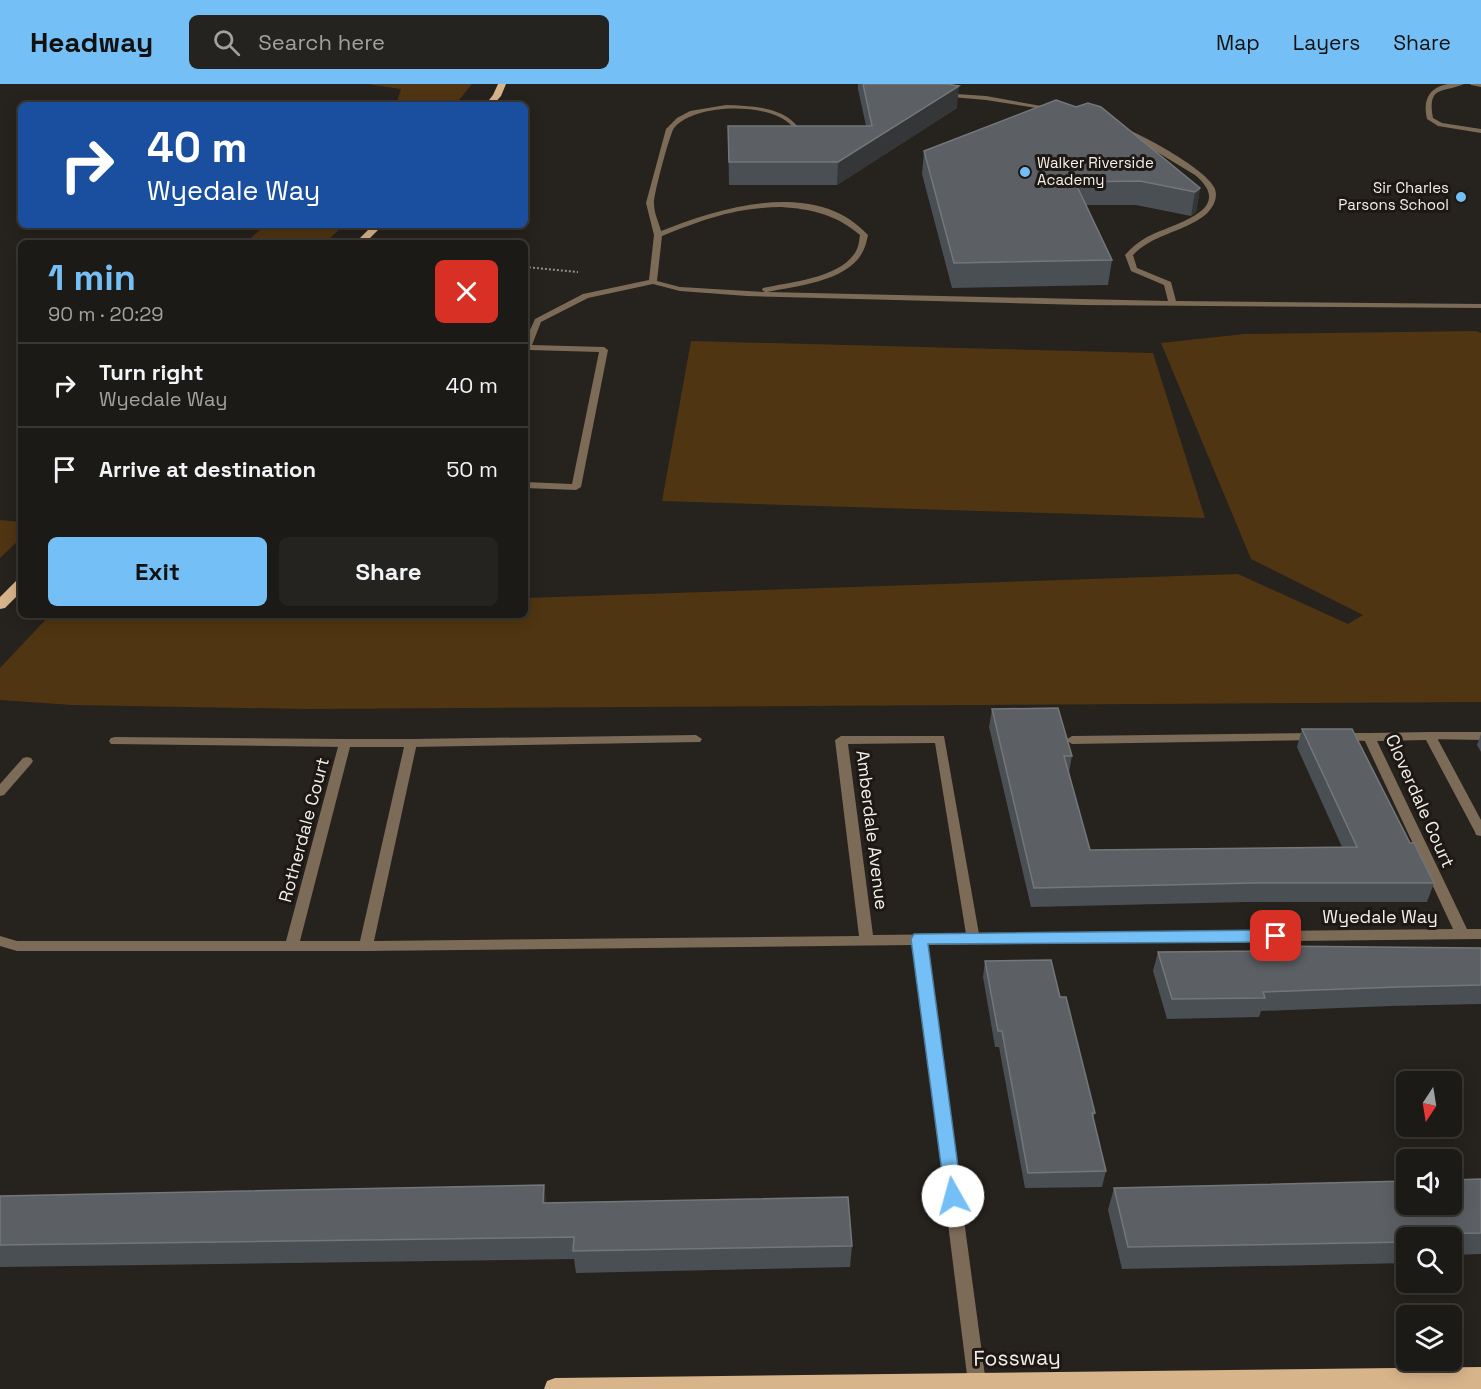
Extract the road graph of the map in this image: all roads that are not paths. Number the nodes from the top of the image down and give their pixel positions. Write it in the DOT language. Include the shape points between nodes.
graph roads {
  1 [pos="502,84"];
  2 [pos="1461,84"];
  3 [pos="1473,84"];
  4 [pos="1481,85"];
  5 [pos="928,95"];
  6 [pos="492,102"];
  7 [pos="1065,111"];
  8 [pos="1117,128"];
  9 [pos="1481,132"];
  10 [pos="802,144"];
  11 [pos="375,228"];
  12 [pos="658,235"];
  13 [pos="363,240"];
  14 [pos="653,282"];
  15 [pos="747,294"];
  16 [pos="1173,304"];
  17 [pos="1481,306"];
  18 [pos="528,344"];
  19 [pos="528,349"];
  20 [pos="528,485"];
  21 [pos="18,587"];
  22 [pos="0,605"];
  23 [pos="1431,736"];
  24 [pos="1481,736"];
  25 [pos="1369,737"];
  26 [pos="696,739"];
  27 [pos="1072,740"];
  28 [pos="115,741"];
  29 [pos="345,743"];
  30 [pos="411,743"];
  31 [pos="27,761"];
  32 [pos="0,792"];
  33 [pos="1481,832"];
  34 [pos="1462,934"];
  35 [pos="1481,934"];
  36 [pos="866,938"];
  37 [pos="972,938"];
  38 [pos="919,939"];
  39 [pos="0,941"];
  40 [pos="291,946"];
  41 [pos="366,946"];
  42 [pos="1481,1378"];
  43 [pos="977,1383"];
  44 [pos="555,1389"];
  1 -- 6 [label="main road"];
  2 -- 9 [label="street" via="1444,85 1434,91 1426,107 1430,119 1440,125"];
  3 -- 4 [label="street"];
  5 -- 7 [label="street" via="986,98"];
  8 -- 16 [label="street" via="1146,141 1193,172 1210,185 1213,194 1211,206 1195,220 1137,245 1129,255 1134,269 1168,284"];
  10 -- 12 [label="street" via="790,120 747,107 707,109 674,122 650,202"];
  11 -- 13 [label="main road"];
  12 -- 14 [label="street"];
  12 -- 15 [label="street" via="727,210 776,206 836,215 854,224 864,235 863,249 855,261 840,269"];
  14 -- 15 [label="street" via="680,289"];
  14 -- 18 [label="street" via="586,296 538,321"];
  15 -- 16 [label="street"];
  16 -- 17 [label="street"];
  19 -- 20 [label="street" via="604,350 576,487"];
  21 -- 22 [label="main road"];
  23 -- 24 [label="street"];
  23 -- 25 [label="street, Cloverdale Court"];
  23 -- 33 [label="street, Cloverdale Court"];
  25 -- 27 [label="street"];
  25 -- 34 [label="street, Cloverdale Court"];
  26 -- 30 [label="street, Rotherdale Court"];
  28 -- 29 [label="street"];
  29 -- 30 [label="street, Rotherdale Court"];
  29 -- 40 [label="street, Rotherdale Court"];
  30 -- 41 [label="street"];
  31 -- 32 [label="street"];
  34 -- 35 [label="street, Wyedale Way"];
  34 -- 37 [label="street, Wyedale Way"];
  36 -- 37 [label="street, Amberdale Avenue" via="842,740 940,739"];
  36 -- 38 [label="street, Wyedale Way"];
  36 -- 41 [label="street, Wyedale Way"];
  37 -- 38 [label="street, Wyedale Way"];
  38 -- 43 [label="street"];
  39 -- 40 [label="street, Wyedale Way" via="17,946"];
  40 -- 41 [label="street, Wyedale Way"];
  42 -- 43 [label="main road, Fossway"];
  43 -- 44 [label="main road, Fossway"];
}
